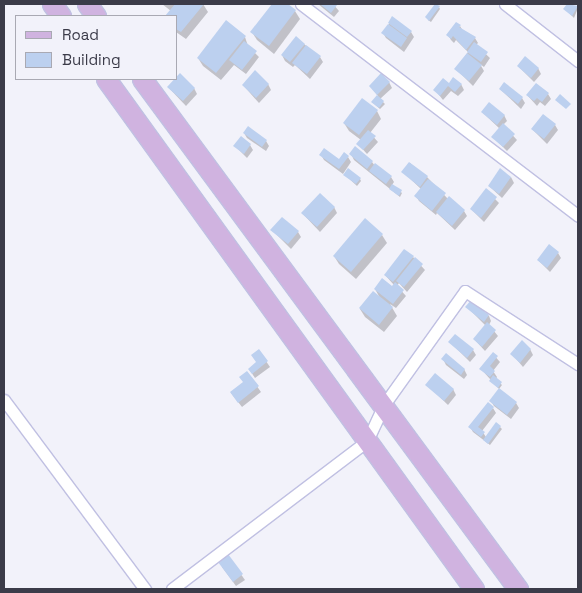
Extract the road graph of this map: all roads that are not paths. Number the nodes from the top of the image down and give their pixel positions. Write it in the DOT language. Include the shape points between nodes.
graph roads {
  1 [pos="52,4"];
  2 [pos="87,4"];
  3 [pos="301,4"];
  4 [pos="505,4"];
  5 [pos="60,15"];
  6 [pos="95,15"];
  7 [pos="578,61"];
  8 [pos="107,80"];
  9 [pos="143,80"];
  10 [pos="578,216"];
  11 [pos="578,364"];
  12 [pos="4,400"];
  13 [pos="383,406"];
  14 [pos="367,441"];
  15 [pos="145,589"];
  16 [pos="172,589"];
  17 [pos="474,589"];
  18 [pos="518,589"];
  1 -- 5 [label="main road"];
  2 -- 6 [label="main road"];
  3 -- 10 [label="street"];
  4 -- 7 [label="street"];
  8 -- 14 [label="main road"];
  9 -- 13 [label="main road"];
  11 -- 13 [label="street" via="465,291"];
  12 -- 15 [label="street"];
  13 -- 14 [label="street"];
  13 -- 18 [label="main road"];
  14 -- 16 [label="street"];
  14 -- 17 [label="main road"];
}
